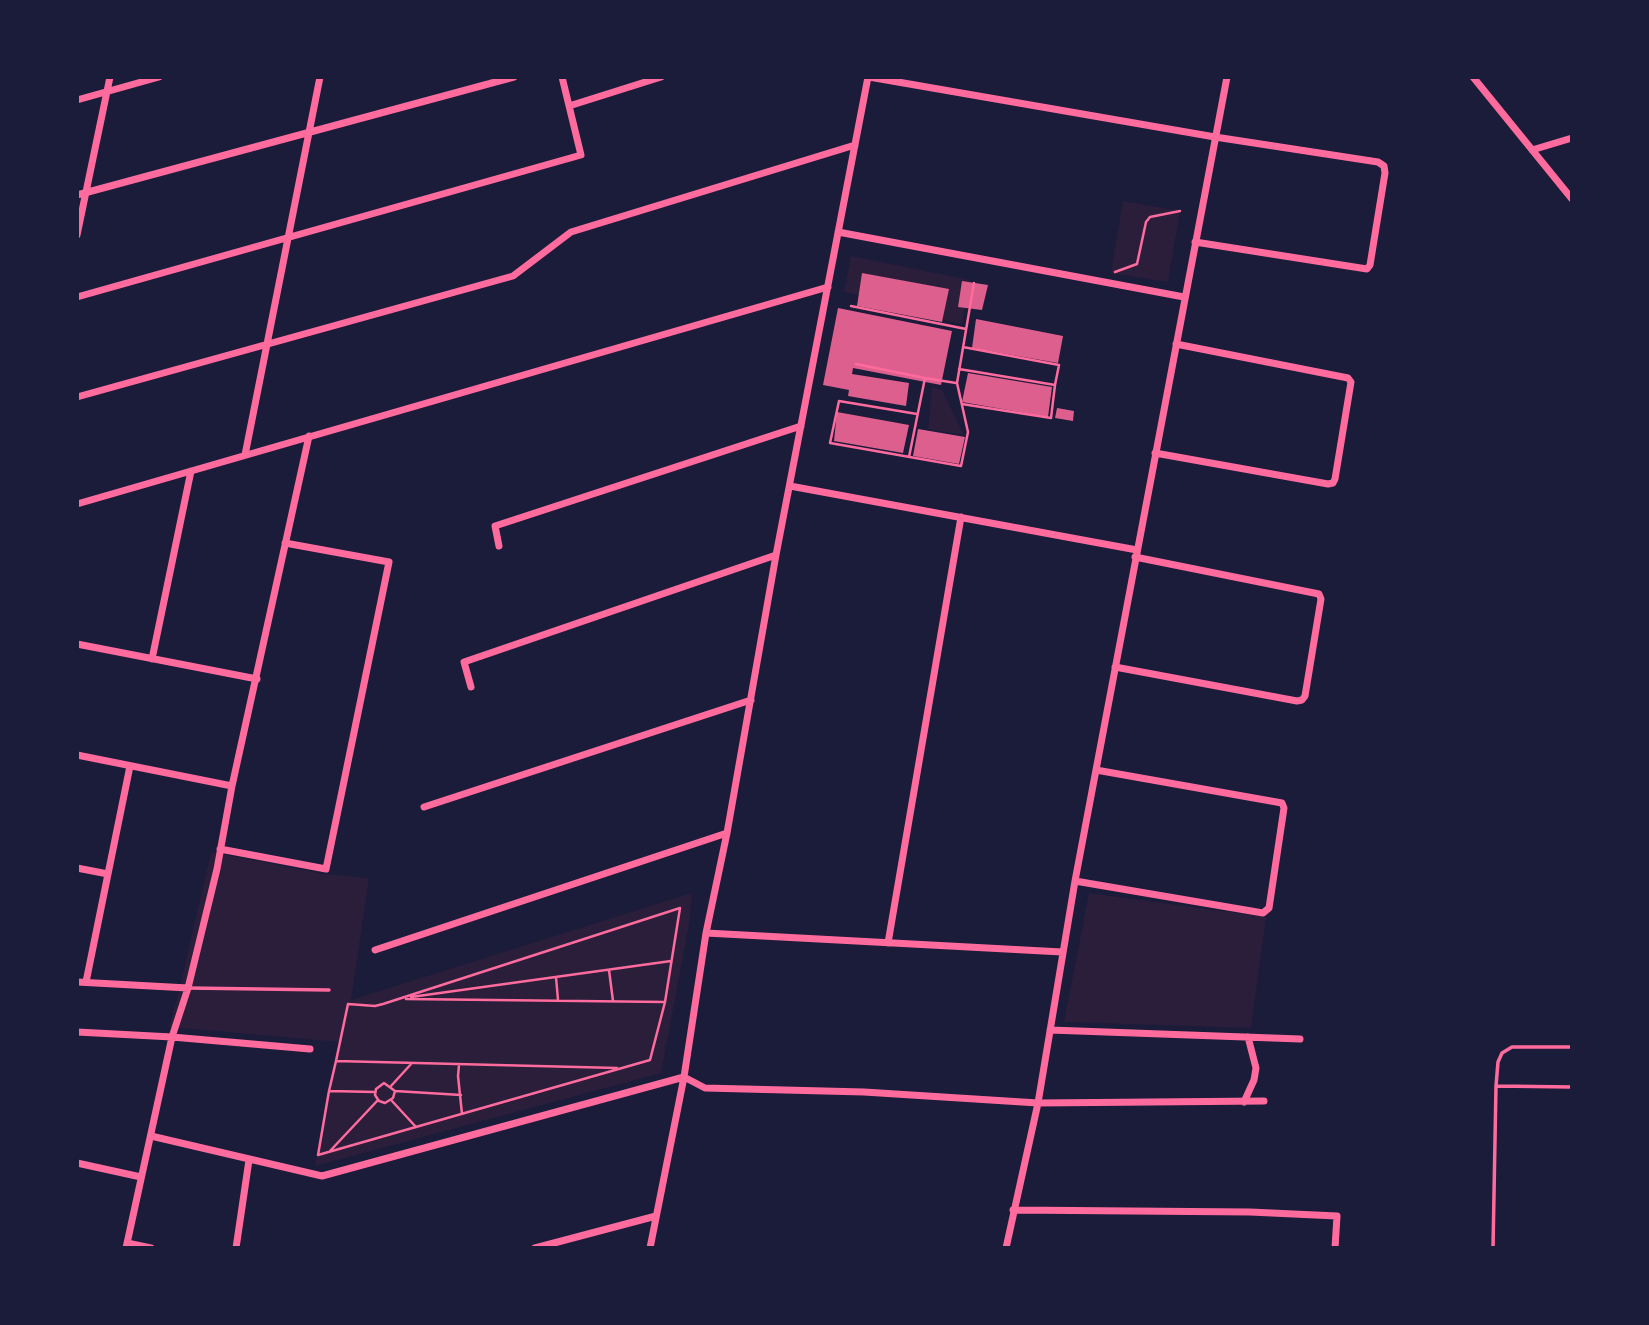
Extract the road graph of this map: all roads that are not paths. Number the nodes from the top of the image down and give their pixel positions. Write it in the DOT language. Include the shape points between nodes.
graph roads {
  1 [pos="110,77"];
  2 [pos="159,77"];
  3 [pos="320,77"];
  4 [pos="514,77"];
  5 [pos="562,77"];
  6 [pos="661,77"];
  7 [pos="868,77"];
  8 [pos="1227,77"];
  9 [pos="1473,77"];
  10 [pos="107,92"];
  11 [pos="77,100"];
  12 [pos="569,106"];
  13 [pos="308,131"];
  14 [pos="1215,137"];
  15 [pos="1572,138"];
  16 [pos="855,145"];
  17 [pos="1532,150"];
  18 [pos="86,192"];
  19 [pos="77,195"];
  20 [pos="1572,199"];
  21 [pos="838,232"];
  22 [pos="77,235"];
  23 [pos="288,239"];
  24 [pos="1195,242"];
  25 [pos="828,287"];
  26 [pos="77,297"];
  27 [pos="1184,297"];
  28 [pos="268,344"];
  29 [pos="1176,344"];
  30 [pos="77,397"];
  31 [pos="801,426"];
  32 [pos="309,436"];
  33 [pos="1155,453"];
  34 [pos="245,455"];
  35 [pos="191,471"];
  36 [pos="790,486"];
  37 [pos="77,503"];
  38 [pos="961,517"];
  39 [pos="285,543"];
  40 [pos="499,546"];
  41 [pos="1136,554"];
  42 [pos="776,555"];
  43 [pos="77,644"];
  44 [pos="152,659"];
  45 [pos="1115,667"];
  46 [pos="257,678"];
  47 [pos="471,687"];
  48 [pos="751,700"];
  49 [pos="77,755"];
  50 [pos="130,766"];
  51 [pos="1096,770"];
  52 [pos="232,786"];
  53 [pos="424,807"];
  54 [pos="727,833"];
  55 [pos="220,849"];
  56 [pos="77,868"];
  57 [pos="108,874"];
  58 [pos="1075,881"];
  59 [pos="706,933"];
  60 [pos="888,943"];
  61 [pos="375,950"];
  62 [pos="1062,952"];
  63 [pos="81,982"];
  64 [pos="188,988"];
  65 [pos="329,990"];
  66 [pos="1050,1030"];
  67 [pos="77,1032"];
  68 [pos="172,1037"];
  69 [pos="1248,1037"];
  70 [pos="1300,1039"];
  71 [pos="1572,1047"];
  72 [pos="310,1049"];
  73 [pos="684,1077"];
  74 [pos="1496,1086"];
  75 [pos="1572,1087"];
  76 [pos="1264,1101"];
  77 [pos="1244,1102"];
  78 [pos="1038,1103"];
  79 [pos="151,1136"];
  80 [pos="249,1160"];
  81 [pos="77,1163"];
  82 [pos="142,1177"];
  83 [pos="1013,1210"];
  84 [pos="656,1216"];
  85 [pos="127,1246"];
  86 [pos="150,1248"];
  87 [pos="236,1248"];
  88 [pos="535,1248"];
  89 [pos="650,1248"];
  90 [pos="1006,1248"];
  91 [pos="1335,1248"];
  92 [pos="1493,1248"];
  1 -- 10 [label="street"];
  2 -- 10 [label="street"];
  3 -- 13 [label="street"];
  4 -- 13 [label="street"];
  5 -- 12 [label="street"];
  6 -- 12 [label="street"];
  7 -- 14 [label="street"];
  7 -- 16 [label="street"];
  8 -- 14 [label="street"];
  9 -- 17 [label="street"];
  10 -- 11 [label="street"];
  10 -- 18 [label="street"];
  12 -- 23 [label="street" via="581,155"];
  13 -- 18 [label="street"];
  13 -- 23 [label="street"];
  14 -- 24 [label="street"];
  14 -- 24 [label="street" via="1384,166 1370,265 1367,269"];
  15 -- 17 [label="street"];
  16 -- 21 [label="street"];
  16 -- 28 [label="street" via="571,232 513,276"];
  17 -- 20 [label="street"];
  18 -- 19 [label="street"];
  18 -- 22 [label="street"];
  21 -- 25 [label="street"];
  21 -- 27 [label="street"];
  23 -- 26 [label="street"];
  23 -- 28 [label="street"];
  24 -- 27 [label="street"];
  25 -- 31 [label="street"];
  25 -- 32 [label="street"];
  27 -- 29 [label="street"];
  28 -- 30 [label="street"];
  28 -- 34 [label="street"];
  29 -- 33 [label="street"];
  29 -- 33 [label="street" via="1348,377 1351,382 1333,483"];
  31 -- 36 [label="street"];
  31 -- 40 [label="street" via="495,526"];
  32 -- 34 [label="street"];
  32 -- 39 [label="street"];
  33 -- 41 [label="street"];
  34 -- 35 [label="street"];
  35 -- 37 [label="street"];
  35 -- 44 [label="street"];
  36 -- 38 [label="street"];
  36 -- 42 [label="street"];
  38 -- 41 [label="street"];
  38 -- 60 [label="street"];
  39 -- 46 [label="street"];
  39 -- 55 [label="street" via="389,562 326,869"];
  41 -- 45 [label="street"];
  41 -- 45 [label="street" via="1319,594 1305,696 1297,701"];
  42 -- 47 [label="street" via="464,662"];
  42 -- 48 [label="street"];
  43 -- 44 [label="street"];
  44 -- 46 [label="street"];
  45 -- 51 [label="street"];
  46 -- 52 [label="street"];
  48 -- 53 [label="street"];
  48 -- 54 [label="street"];
  49 -- 50 [label="street"];
  50 -- 52 [label="street"];
  50 -- 57 [label="street"];
  51 -- 58 [label="street"];
  51 -- 58 [label="street" via="1282,803 1267,911"];
  52 -- 55 [label="street"];
  54 -- 59 [label="street"];
  54 -- 61 [label="street"];
  55 -- 64 [label="street"];
  56 -- 57 [label="street"];
  57 -- 63 [label="street"];
  58 -- 62 [label="street"];
  59 -- 60 [label="street"];
  59 -- 73 [label="street"];
  60 -- 62 [label="street"];
  62 -- 66 [label="street"];
  63 -- 64 [label="street"];
  64 -- 65 [label="lane"];
  64 -- 68 [label="street"];
  66 -- 69 [label="street"];
  66 -- 78 [label="street"];
  67 -- 68 [label="street"];
  68 -- 72 [label="street"];
  68 -- 79 [label="street"];
  69 -- 70 [label="street"];
  69 -- 77 [label="street" via="1256,1068"];
  71 -- 74 [label="lane" via="1512,1046 1498,1062"];
  73 -- 78 [label="street" via="705,1088"];
  73 -- 80 [label="street" via="322,1177"];
  73 -- 84 [label="street"];
  74 -- 75 [label="lane"];
  74 -- 92 [label="lane"];
  76 -- 77 [label="street"];
  77 -- 78 [label="street"];
  78 -- 83 [label="street"];
  79 -- 80 [label="street"];
  79 -- 82 [label="street"];
  80 -- 87 [label="street"];
  81 -- 82 [label="street"];
  82 -- 85 [label="street"];
  83 -- 90 [label="street"];
  83 -- 91 [label="street" via="1337,1216"];
  84 -- 88 [label="street"];
  84 -- 89 [label="street"];
  85 -- 86 [label="street"];
}
